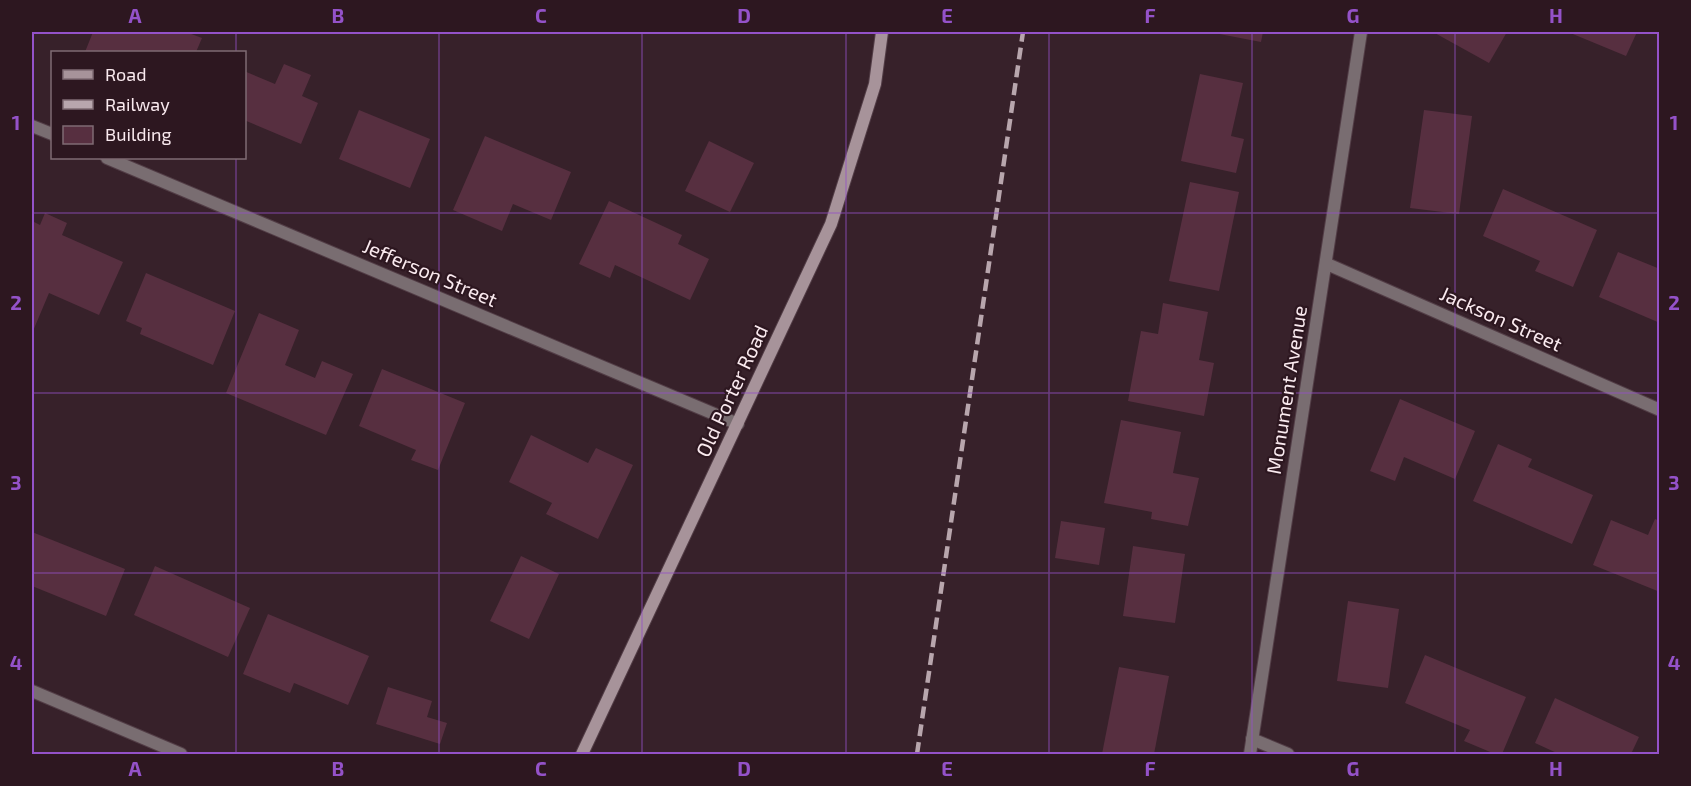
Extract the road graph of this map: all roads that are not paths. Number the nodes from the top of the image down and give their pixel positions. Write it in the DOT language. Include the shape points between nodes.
graph roads {
  1 [pos="882,32"];
  2 [pos="1362,32"];
  3 [pos="32,126"];
  4 [pos="51,135"];
  5 [pos="109,159"];
  6 [pos="1327,264"];
  7 [pos="1659,410"];
  8 [pos="738,424"];
  9 [pos="32,692"];
  10 [pos="1252,739"];
  11 [pos="181,754"];
  12 [pos="582,754"];
  13 [pos="1250,754"];
  14 [pos="1287,754"];
  1 -- 8 [label="street, Old Porter Road" via="875,84 831,224"];
  2 -- 6 [label="street, Monument Avenue"];
  3 -- 4 [label="street"];
  5 -- 8 [label="street, Jefferson Street"];
  6 -- 7 [label="street, Jackson Street"];
  6 -- 10 [label="street, Monument Avenue"];
  8 -- 12 [label="street, Old Porter Road"];
  9 -- 11 [label="street"];
  10 -- 13 [label="street, Monument Avenue"];
  10 -- 14 [label="street"];
}
